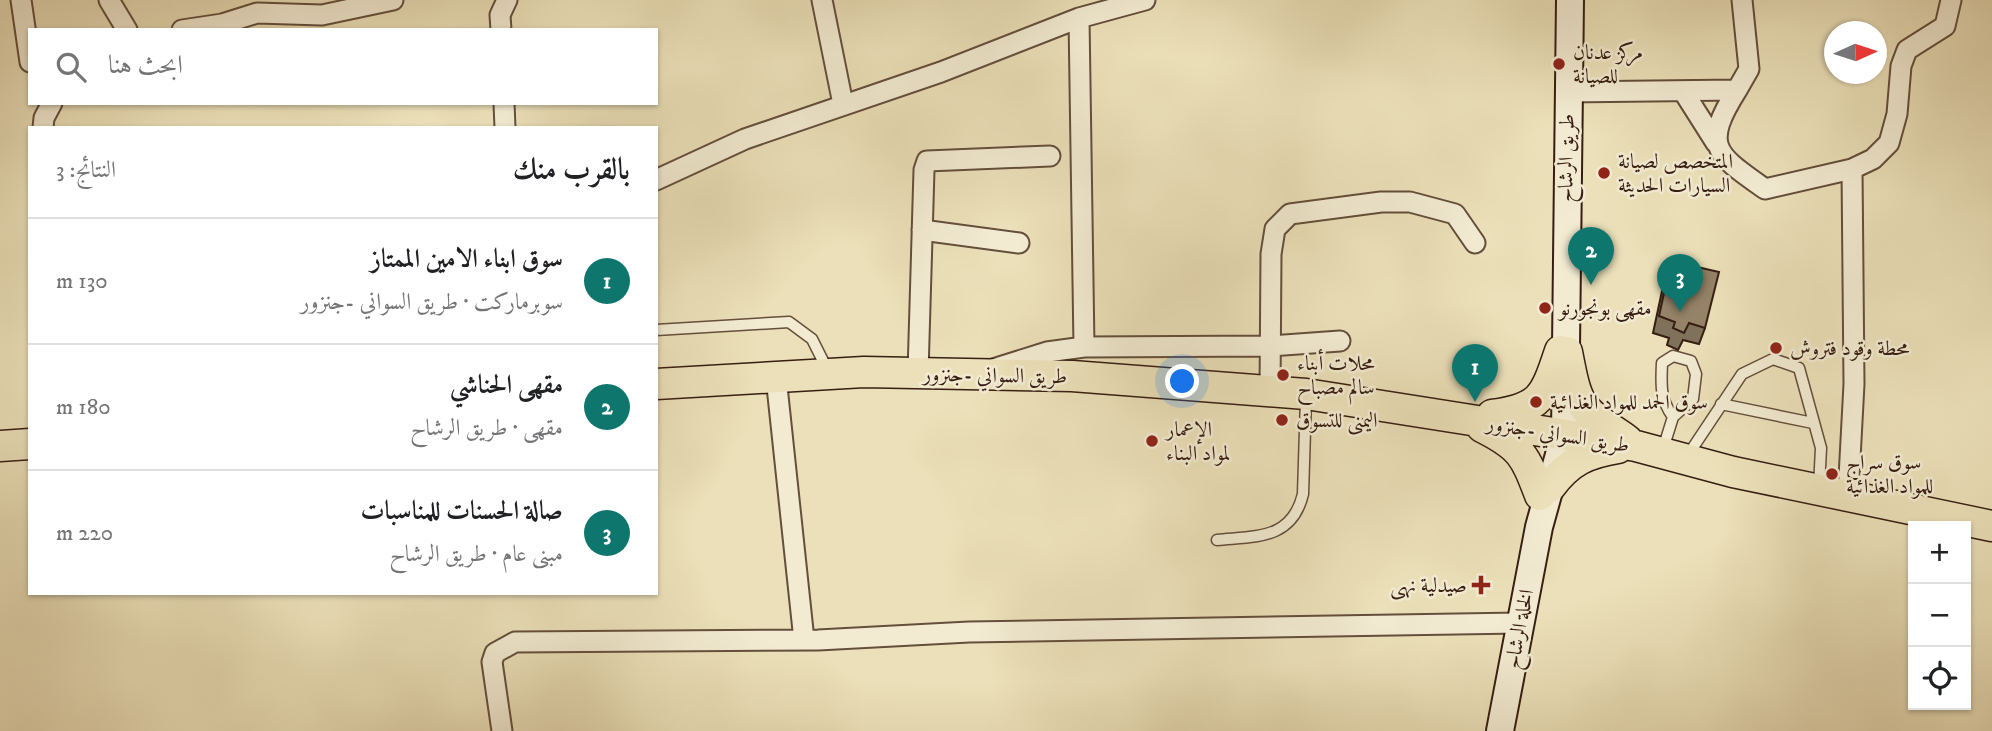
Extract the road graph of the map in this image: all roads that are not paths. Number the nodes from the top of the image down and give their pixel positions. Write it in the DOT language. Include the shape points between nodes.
graph roads {
  1 [pos="21,0"];
  2 [pos="109,0"];
  3 [pos="393,0"];
  4 [pos="507,0"];
  5 [pos="822,0"];
  6 [pos="1145,0"];
  7 [pos="1570,0"];
  8 [pos="1742,0"];
  9 [pos="1951,0"];
  10 [pos="1079,18"];
  11 [pos="126,28"];
  12 [pos="195,28"];
  13 [pos="501,28"];
  14 [pos="28,48"];
  15 [pos="1737,90"];
  16 [pos="1683,91"];
  17 [pos="1567,92"];
  18 [pos="844,104"];
  19 [pos="504,105"];
  20 [pos="505,126"];
  21 [pos="1716,143"];
  22 [pos="1050,156"];
  23 [pos="1852,169"];
  24 [pos="658,179"];
  25 [pos="922,230"];
  26 [pos="1018,243"];
  27 [pos="1475,243"];
  28 [pos="658,330"];
  29 [pos="1340,341"];
  30 [pos="1270,346"];
  31 [pos="1084,347"];
  32 [pos="1564,351"];
  33 [pos="918,373"];
  34 [pos="830,374"];
  35 [pos="977,374"];
  36 [pos="776,377"];
  37 [pos="658,384"];
  38 [pos="1270,391"];
  39 [pos="1306,394"];
  40 [pos="1721,404"];
  41 [pos="1672,417"];
  42 [pos="1463,419"];
  43 [pos="1813,423"];
  44 [pos="1555,432"];
  45 [pos="28,444"];
  46 [pos="0,446"];
  47 [pos="1661,452"];
  48 [pos="1818,490"];
  49 [pos="1545,491"];
  50 [pos="1848,496"];
  51 [pos="1992,526"];
  52 [pos="1217,540"];
  53 [pos="1519,623"];
  54 [pos="804,640"];
  55 [pos="502,731"];
  56 [pos="1500,731"];
  1 -- 14 [label="street"];
  2 -- 11 [label="street"];
  3 -- 12 [label="street" via="322,15 257,13"];
  4 -- 13 [label="street" via="500,15"];
  5 -- 18 [label="street"];
  6 -- 10 [label="street"];
  7 -- 17 [label="main road, طريق الرشاح"];
  8 -- 15 [label="street" via="1749,69"];
  9 -- 23 [label="street" via="1945,26 1907,50 1889,143 1873,159"];
  10 -- 18 [label="street" via="942,72"];
  10 -- 31 [label="street"];
  15 -- 16 [label="street"];
  15 -- 21 [label="street" via="1721,115"];
  16 -- 17 [label="street"];
  16 -- 21 [label="street"];
  17 -- 32 [label="main road, طريق الرشاح"];
  18 -- 24 [label="street" via="745,139"];
  19 -- 20 [label="street"];
  21 -- 23 [label="street" via="1723,159 1765,189"];
  22 -- 25 [label="street" via="927,161"];
  23 -- 50 [label="street" via="1854,384"];
  25 -- 26 [label="street"];
  25 -- 33 [label="street"];
  27 -- 30 [label="street" via="1455,214 1410,202 1290,214 1275,229 1273,241"];
  28 -- 34 [label="lane" via="789,321 812,339"];
  29 -- 30 [label="street"];
  30 -- 31 [label="street"];
  30 -- 38 [label="street"];
  31 -- 35 [label="street" via="1047,352"];
  32 -- 42 [label="main road" via="1533,406"];
  32 -- 44 [label="main road, طريق الرشاح"];
  32 -- 47 [label="main road" via="1582,408"];
  33 -- 34 [label="main road, طريق السواني -جنزور"];
  33 -- 35 [label="main road, طريق السواني -جنزور"];
  34 -- 36 [label="main road, طريق السواني -جنزور"];
  35 -- 38 [label="main road, طريق السواني -جنزور"];
  36 -- 37 [label="main road, طريق السواني -جنزور"];
  36 -- 54 [label="street"];
  38 -- 39 [label="main road, طريق السواني -جنزور"];
  39 -- 42 [label="main road, طريق السواني -جنزور"];
  39 -- 52 [label="lane" via="1300,509 1288,525 1270,534"];
  40 -- 43 [label="lane"];
  40 -- 43 [label="lane" via="1742,374 1773,359 1799,368"];
  40 -- 47 [label="lane"];
  41 -- 41 [label="lane" via="1693,398 1696,374 1691,361 1673,356 1662,363 1661,391"];
  41 -- 47 [label="lane"];
  42 -- 44 [label="main road, طريق السواني -جنزور"];
  42 -- 49 [label="main road" via="1513,445"];
  43 -- 48 [label="lane" via="1821,448"];
  44 -- 47 [label="main road, طريق السواني -جنزور"];
  44 -- 49 [label="main road, الخلة الرشاح"];
  45 -- 46 [label="main road"];
  47 -- 48 [label="main road, طريق السواني -جنزور"];
  47 -- 49 [label="main road" via="1582,456 1565,466"];
  48 -- 50 [label="main road, طريق السواني -جنزور"];
  49 -- 53 [label="main road, الخلة الرشاح"];
  50 -- 51 [label="main road, طريق السواني -جنزور"];
  53 -- 54 [label="street" via="982,632"];
  53 -- 56 [label="main road, الخلة الرشاح"];
  54 -- 55 [label="street" via="514,642 495,653 492,662"];
}
